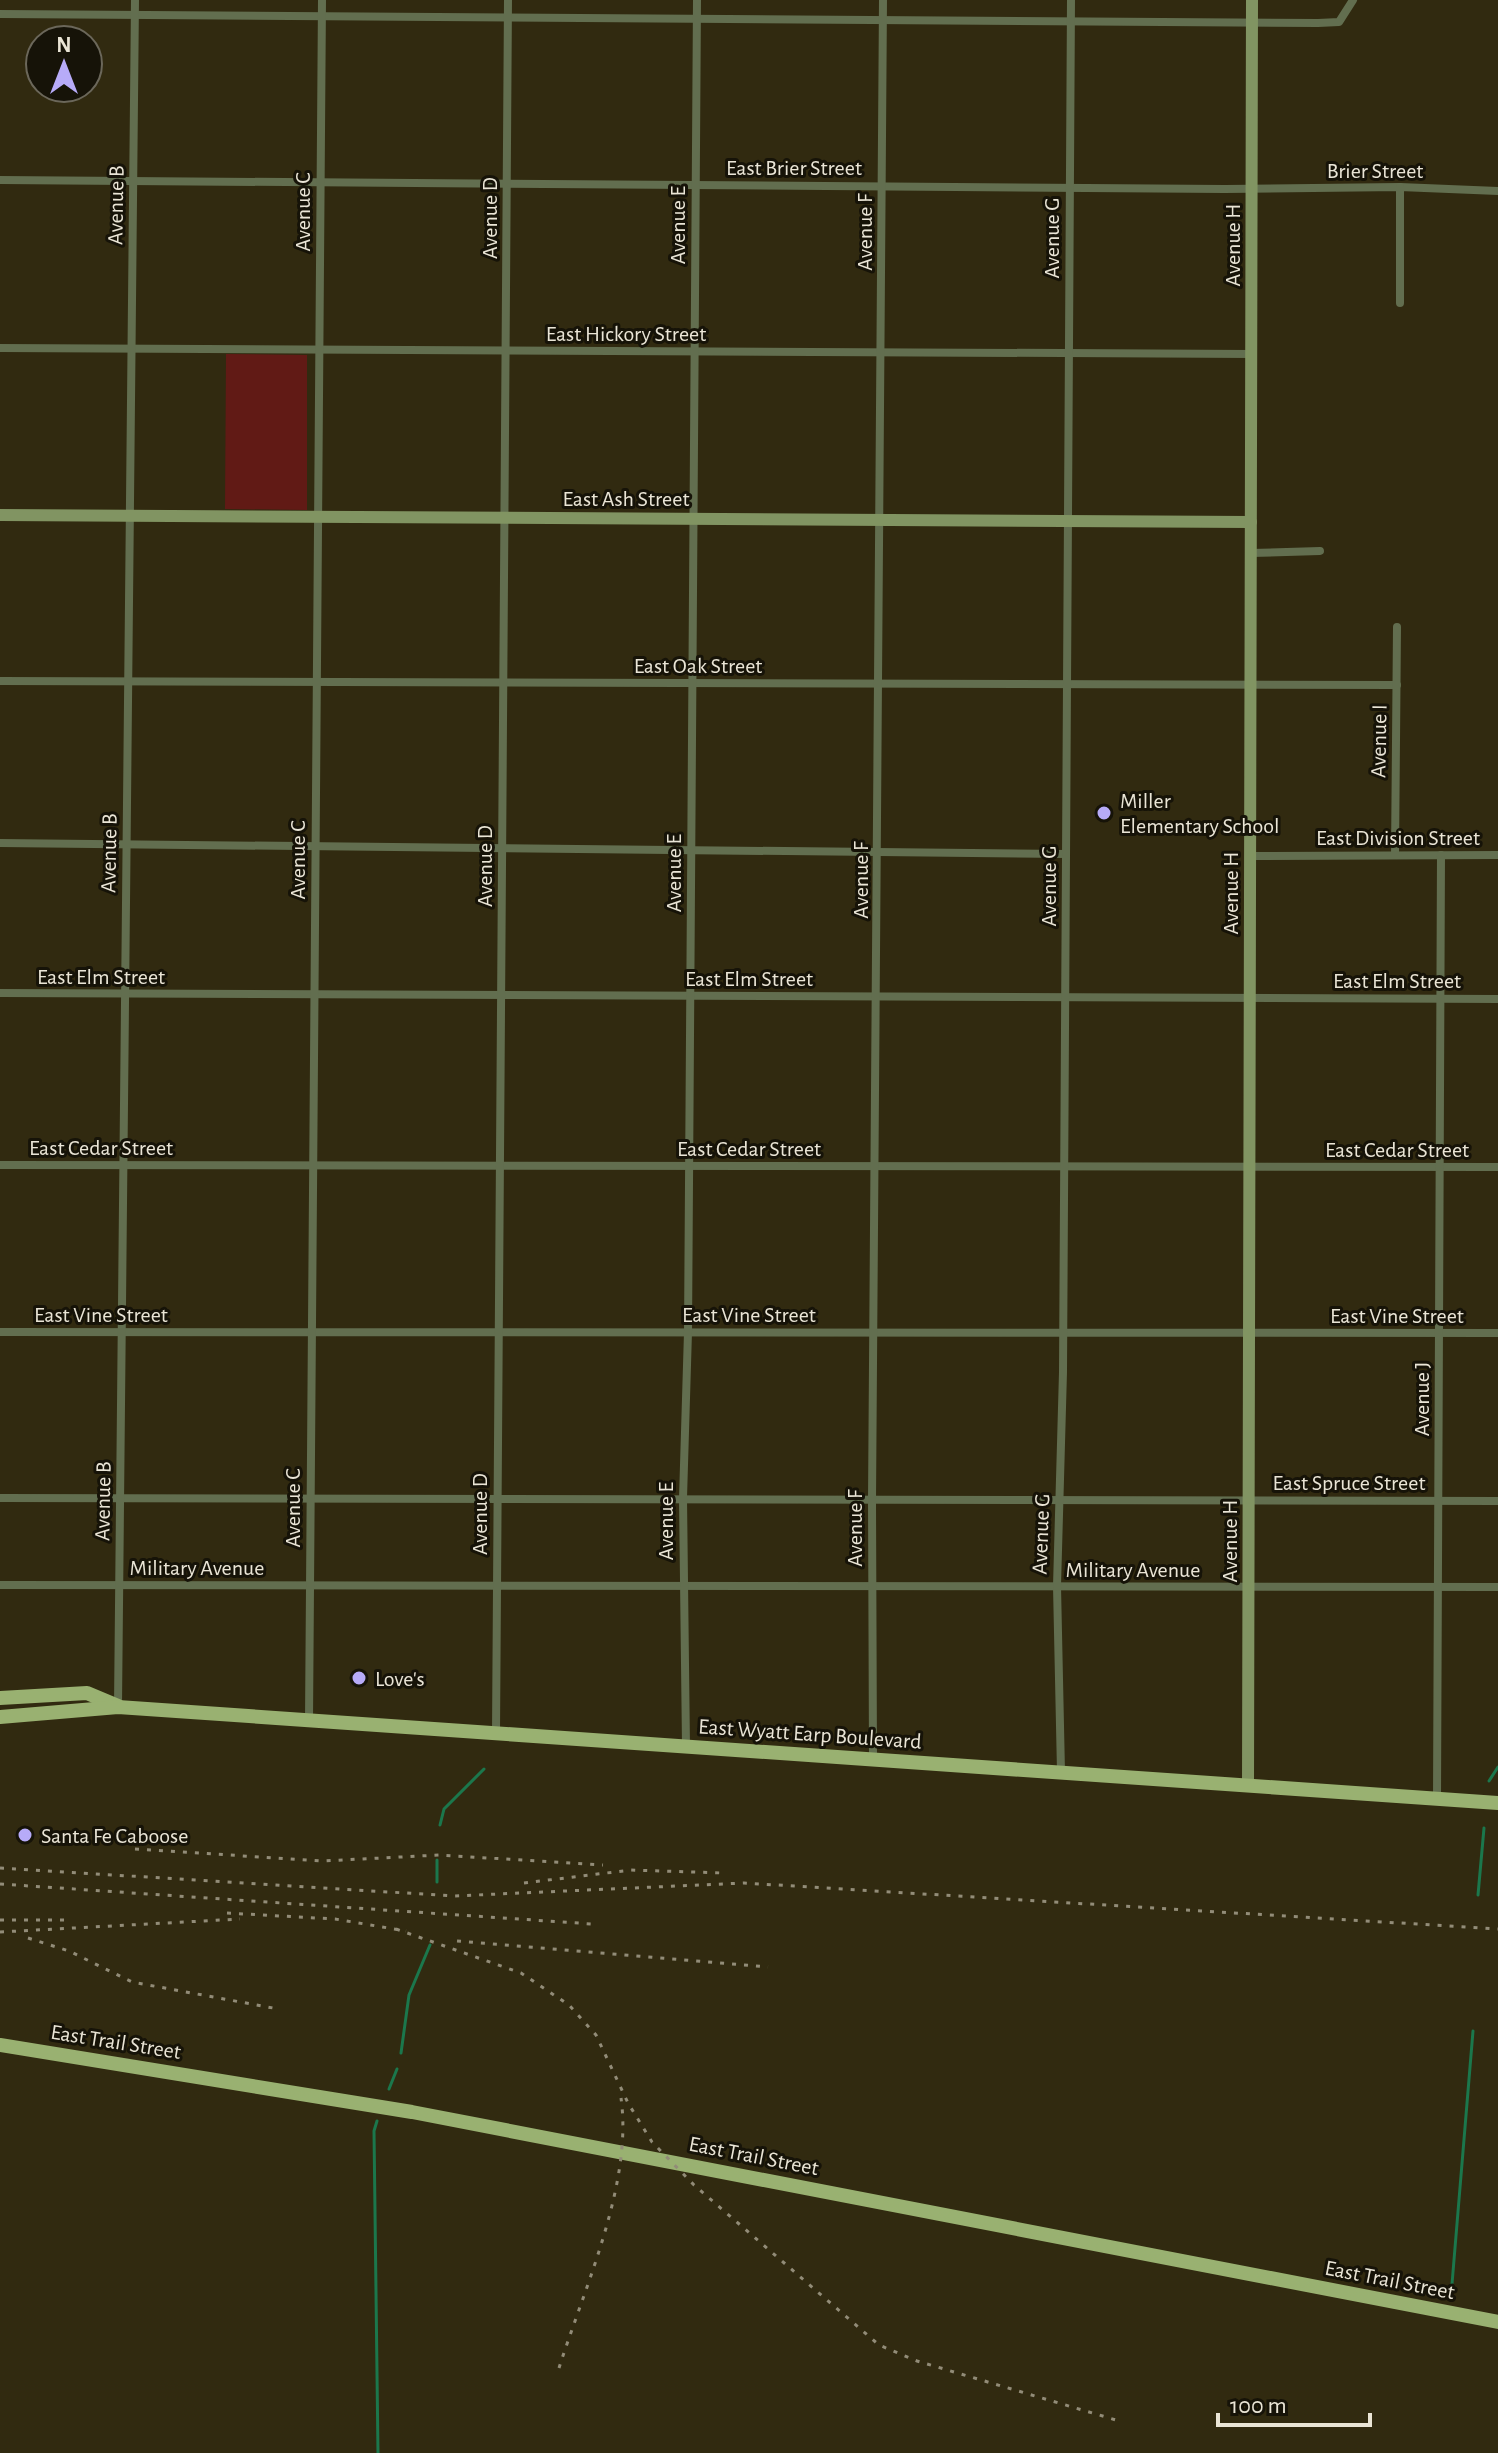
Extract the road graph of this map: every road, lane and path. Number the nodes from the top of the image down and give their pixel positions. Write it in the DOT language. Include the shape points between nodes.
graph roads {
  1 [pos="135,0"];
  2 [pos="322,0"];
  3 [pos="508,0"];
  4 [pos="697,0"];
  5 [pos="883,0"];
  6 [pos="1071,0"];
  7 [pos="1252,0"];
  8 [pos="1353,0"];
  9 [pos="0,14"];
  10 [pos="134,15"];
  11 [pos="321,16"];
  12 [pos="508,17"];
  13 [pos="696,18"];
  14 [pos="883,20"];
  15 [pos="1070,21"];
  16 [pos="1252,22"];
  17 [pos="0,180"];
  18 [pos="133,181"];
  19 [pos="320,183"];
  20 [pos="507,184"];
  21 [pos="695,185"];
  22 [pos="882,186"];
  23 [pos="1400,187"];
  24 [pos="1070,188"];
  25 [pos="1252,188"];
  26 [pos="1498,191"];
  27 [pos="1400,303"];
  28 [pos="0,348"];
  29 [pos="131,348"];
  30 [pos="319,349"];
  31 [pos="506,350"];
  32 [pos="694,351"];
  33 [pos="881,352"];
  34 [pos="1069,353"];
  35 [pos="1252,354"];
  36 [pos="0,515"];
  37 [pos="130,515"];
  38 [pos="318,516"];
  39 [pos="505,518"];
  40 [pos="693,519"];
  41 [pos="880,520"];
  42 [pos="1068,521"];
  43 [pos="1251,522"];
  44 [pos="1320,551"];
  45 [pos="1251,553"];
  46 [pos="1397,627"];
  47 [pos="0,681"];
  48 [pos="128,681"];
  49 [pos="317,682"];
  50 [pos="503,682"];
  51 [pos="692,683"];
  52 [pos="879,684"];
  53 [pos="1067,684"];
  54 [pos="1251,685"];
  55 [pos="1397,685"];
  56 [pos="0,843"];
  57 [pos="126,844"];
  58 [pos="315,846"];
  59 [pos="502,848"];
  60 [pos="691,850"];
  61 [pos="878,852"];
  62 [pos="1066,854"];
  63 [pos="1395,855"];
  64 [pos="1441,855"];
  65 [pos="1498,855"];
  66 [pos="1250,856"];
  67 [pos="0,993"];
  68 [pos="125,994"];
  69 [pos="314,995"];
  70 [pos="501,995"];
  71 [pos="690,996"];
  72 [pos="877,997"];
  73 [pos="1065,997"];
  74 [pos="1250,998"];
  75 [pos="1440,998"];
  76 [pos="1498,999"];
  77 [pos="0,1165"];
  78 [pos="123,1166"];
  79 [pos="313,1166"];
  80 [pos="500,1166"];
  81 [pos="689,1166"];
  82 [pos="876,1167"];
  83 [pos="1064,1167"];
  84 [pos="1250,1167"];
  85 [pos="1440,1167"];
  86 [pos="1498,1167"];
  87 [pos="0,1332"];
  88 [pos="122,1332"];
  89 [pos="312,1332"];
  90 [pos="499,1332"];
  91 [pos="688,1332"];
  92 [pos="876,1332"];
  93 [pos="1063,1333"];
  94 [pos="1249,1333"];
  95 [pos="1439,1333"];
  96 [pos="1498,1333"];
  97 [pos="0,1498"];
  98 [pos="683,1498"];
  99 [pos="1059,1498"];
  100 [pos="120,1499"];
  101 [pos="310,1499"];
  102 [pos="497,1499"];
  103 [pos="872,1500"];
  104 [pos="1249,1500"];
  105 [pos="1439,1501"];
  106 [pos="1498,1501"];
  107 [pos="119,1584"];
  108 [pos="0,1585"];
  109 [pos="310,1585"];
  110 [pos="497,1586"];
  111 [pos="872,1586"];
  112 [pos="1057,1586"];
  113 [pos="683,1587"];
  114 [pos="1249,1587"];
  115 [pos="1438,1587"];
  116 [pos="1498,1587"];
  117 [pos="0,1698"];
  118 [pos="118,1707"];
  119 [pos="0,1717"];
  120 [pos="309,1720"];
  121 [pos="496,1733"];
  122 [pos="686,1746"];
  123 [pos="873,1759"];
  124 [pos="1061,1772"];
  125 [pos="1248,1786"];
  126 [pos="1437,1799"];
  127 [pos="1498,1803"];
  128 [pos="0,2045"];
  129 [pos="1498,2322"];
  1 -- 10 [label="street, Avenue B"];
  2 -- 11 [label="street, Avenue C"];
  3 -- 12 [label="street, Avenue D"];
  4 -- 13 [label="street, Avenue E"];
  5 -- 14 [label="street, Avenue F"];
  6 -- 15 [label="street, Avenue G"];
  7 -- 16 [label="street, Avenue H"];
  8 -- 16 [label="street" via="1339,22"];
  9 -- 10 [label="street"];
  10 -- 11 [label="street"];
  10 -- 18 [label="street, Avenue B"];
  11 -- 12 [label="street"];
  11 -- 19 [label="street, Avenue C"];
  12 -- 13 [label="street"];
  12 -- 20 [label="street, Avenue D"];
  13 -- 14 [label="street"];
  13 -- 21 [label="street, Avenue E"];
  14 -- 15 [label="street"];
  14 -- 22 [label="street, Avenue F"];
  15 -- 16 [label="street"];
  15 -- 24 [label="street, Avenue G"];
  16 -- 25 [label="street, Avenue H"];
  17 -- 18 [label="street, East Brier Street"];
  18 -- 19 [label="street, East Brier Street"];
  18 -- 29 [label="street, Avenue B"];
  19 -- 20 [label="street, East Brier Street"];
  19 -- 30 [label="street, Avenue C"];
  20 -- 21 [label="street, East Brier Street"];
  20 -- 31 [label="street, Avenue D"];
  21 -- 22 [label="street, East Brier Street"];
  21 -- 32 [label="street, Avenue E"];
  22 -- 24 [label="street, East Brier Street"];
  22 -- 33 [label="street, Avenue F"];
  23 -- 25 [label="street, Brier Street"];
  23 -- 26 [label="street, Brier Street"];
  23 -- 27 [label="street"];
  24 -- 25 [label="street, East Brier Street"];
  24 -- 34 [label="street, Avenue G"];
  25 -- 35 [label="street, Avenue H"];
  28 -- 29 [label="street, East Hickory Street"];
  29 -- 30 [label="street, East Hickory Street"];
  29 -- 37 [label="street, Avenue B"];
  30 -- 31 [label="street, East Hickory Street"];
  30 -- 38 [label="street, Avenue C"];
  31 -- 32 [label="street, East Hickory Street"];
  31 -- 39 [label="street, Avenue D"];
  32 -- 33 [label="street, East Hickory Street"];
  32 -- 40 [label="street, Avenue E"];
  33 -- 34 [label="street, East Hickory Street"];
  33 -- 41 [label="street, Avenue F"];
  34 -- 35 [label="street, East Hickory Street"];
  34 -- 42 [label="street, Avenue G"];
  35 -- 43 [label="street, Avenue H"];
  36 -- 37 [label="street, East Ash Street"];
  37 -- 38 [label="street, East Ash Street"];
  37 -- 48 [label="street, Avenue B"];
  38 -- 39 [label="street, East Ash Street"];
  38 -- 49 [label="street, Avenue C"];
  39 -- 40 [label="street, East Ash Street"];
  39 -- 50 [label="street, Avenue D"];
  40 -- 41 [label="street, East Ash Street"];
  40 -- 51 [label="street, Avenue E"];
  41 -- 42 [label="street, East Ash Street"];
  41 -- 52 [label="street, Avenue F"];
  42 -- 43 [label="street, East Ash Street"];
  42 -- 53 [label="street, Avenue G"];
  43 -- 45 [label="street, Avenue H"];
  44 -- 45 [label="street"];
  45 -- 54 [label="street, Avenue H"];
  46 -- 55 [label="street, Avenue I"];
  47 -- 48 [label="street, East Oak Street"];
  48 -- 49 [label="street, East Oak Street"];
  48 -- 57 [label="street, Avenue B"];
  49 -- 50 [label="street, East Oak Street"];
  49 -- 58 [label="street, Avenue C"];
  50 -- 51 [label="street, East Oak Street"];
  50 -- 59 [label="street, Avenue D"];
  51 -- 52 [label="street, East Oak Street"];
  51 -- 60 [label="street, Avenue E"];
  52 -- 53 [label="street, East Oak Street"];
  52 -- 61 [label="street, Avenue F"];
  53 -- 54 [label="street, East Oak Street"];
  53 -- 62 [label="street, Avenue G"];
  54 -- 55 [label="street, East Oak Street"];
  54 -- 66 [label="street, Avenue H"];
  55 -- 63 [label="street, Avenue I"];
  56 -- 57 [label="street"];
  57 -- 58 [label="street"];
  57 -- 68 [label="street, Avenue B"];
  58 -- 59 [label="street"];
  58 -- 69 [label="street, Avenue C"];
  59 -- 60 [label="street"];
  59 -- 70 [label="street, Avenue D"];
  60 -- 61 [label="street"];
  60 -- 71 [label="street, Avenue E"];
  61 -- 62 [label="street"];
  61 -- 72 [label="street, Avenue F"];
  62 -- 73 [label="street, Avenue G"];
  63 -- 64 [label="street, East Division Street"];
  63 -- 66 [label="street, East Division Street"];
  64 -- 65 [label="street, East Division Street"];
  64 -- 75 [label="street, Avenue J"];
  66 -- 74 [label="street, Avenue H"];
  67 -- 68 [label="street, East Elm Street"];
  68 -- 69 [label="street, East Elm Street"];
  68 -- 78 [label="street, Avenue B"];
  69 -- 70 [label="street, East Elm Street"];
  69 -- 79 [label="street, Avenue C"];
  70 -- 71 [label="street, East Elm Street"];
  70 -- 80 [label="street, Avenue D"];
  71 -- 72 [label="street, East Elm Street"];
  71 -- 81 [label="street, Avenue E"];
  72 -- 73 [label="street, East Elm Street"];
  72 -- 82 [label="street, Avenue F"];
  73 -- 74 [label="street, East Elm Street"];
  73 -- 83 [label="street, Avenue G"];
  74 -- 75 [label="street, East Elm Street"];
  74 -- 84 [label="street, Avenue H"];
  75 -- 76 [label="street, East Elm Street"];
  75 -- 85 [label="street, Avenue J"];
  77 -- 78 [label="street, East Cedar Street"];
  78 -- 79 [label="street, East Cedar Street"];
  78 -- 88 [label="street, Avenue B"];
  79 -- 80 [label="street, East Cedar Street"];
  79 -- 89 [label="street, Avenue C"];
  80 -- 81 [label="street, East Cedar Street"];
  80 -- 90 [label="street, Avenue D"];
  81 -- 82 [label="street, East Cedar Street"];
  81 -- 91 [label="street, Avenue E"];
  82 -- 83 [label="street, East Cedar Street"];
  82 -- 92 [label="street, Avenue F"];
  83 -- 84 [label="street, East Cedar Street"];
  83 -- 93 [label="street, Avenue G"];
  84 -- 85 [label="street, East Cedar Street"];
  84 -- 94 [label="street, Avenue H"];
  85 -- 86 [label="street, East Cedar Street"];
  85 -- 95 [label="street, Avenue J"];
  87 -- 88 [label="street, East Vine Street"];
  88 -- 89 [label="street, East Vine Street"];
  88 -- 100 [label="street, Avenue B"];
  89 -- 90 [label="street, East Vine Street"];
  89 -- 101 [label="street, Avenue C"];
  90 -- 91 [label="street, East Vine Street"];
  90 -- 102 [label="street, Avenue D"];
  91 -- 92 [label="street, East Vine Street"];
  91 -- 98 [label="street, Avenue E"];
  92 -- 93 [label="street, East Vine Street"];
  92 -- 103 [label="street, Avenue F"];
  93 -- 94 [label="street, East Vine Street"];
  93 -- 99 [label="street, Avenue G"];
  94 -- 95 [label="street, East Vine Street"];
  94 -- 104 [label="street, Avenue H"];
  95 -- 96 [label="street, East Vine Street"];
  95 -- 105 [label="street, Avenue J"];
  97 -- 100 [label="street, East Spruce Street"];
  98 -- 102 [label="street, East Spruce Street"];
  98 -- 103 [label="street, East Spruce Street"];
  98 -- 113 [label="street, Avenue E"];
  99 -- 103 [label="street, East Spruce Street"];
  99 -- 104 [label="street, East Spruce Street"];
  99 -- 112 [label="street, Avenue G"];
  100 -- 101 [label="street, East Spruce Street"];
  100 -- 107 [label="street, Avenue B"];
  101 -- 102 [label="street, East Spruce Street"];
  101 -- 109 [label="street, Avenue C"];
  102 -- 110 [label="street, Avenue D"];
  103 -- 111 [label="street, Avenue F"];
  104 -- 105 [label="street, East Spruce Street"];
  104 -- 114 [label="street, Avenue H"];
  105 -- 106 [label="street, East Spruce Street"];
  105 -- 115 [label="street, Avenue J"];
  107 -- 108 [label="street, Military Avenue"];
  107 -- 109 [label="street, Military Avenue"];
  107 -- 118 [label="street, Avenue B"];
  109 -- 110 [label="street, Military Avenue"];
  109 -- 120 [label="street, Avenue C"];
  110 -- 113 [label="street, Military Avenue"];
  110 -- 121 [label="street, Avenue D"];
  111 -- 112 [label="street, Military Avenue"];
  111 -- 113 [label="street, Military Avenue"];
  111 -- 123 [label="street, Avenue F"];
  112 -- 114 [label="street, Military Avenue"];
  112 -- 124 [label="street, Avenue G"];
  113 -- 122 [label="street, Avenue E"];
  114 -- 115 [label="street, Military Avenue"];
  114 -- 125 [label="street, Avenue H"];
  115 -- 116 [label="street, Military Avenue"];
  115 -- 126 [label="street, Avenue J"];
  117 -- 118 [label="main road, East Wyatt Earp Boulevard" via="87,1693"];
  118 -- 119 [label="main road, East Wyatt Earp Boulevard"];
  118 -- 120 [label="main road, East Wyatt Earp Boulevard"];
  120 -- 121 [label="main road, East Wyatt Earp Boulevard"];
  121 -- 122 [label="main road, East Wyatt Earp Boulevard"];
  122 -- 123 [label="main road, East Wyatt Earp Boulevard"];
  123 -- 124 [label="main road, East Wyatt Earp Boulevard"];
  124 -- 125 [label="main road, East Wyatt Earp Boulevard"];
  125 -- 126 [label="main road, East Wyatt Earp Boulevard"];
  126 -- 127 [label="main road, East Wyatt Earp Boulevard"];
  128 -- 129 [label="main road, East Trail Street" via="427,2114"];
}
